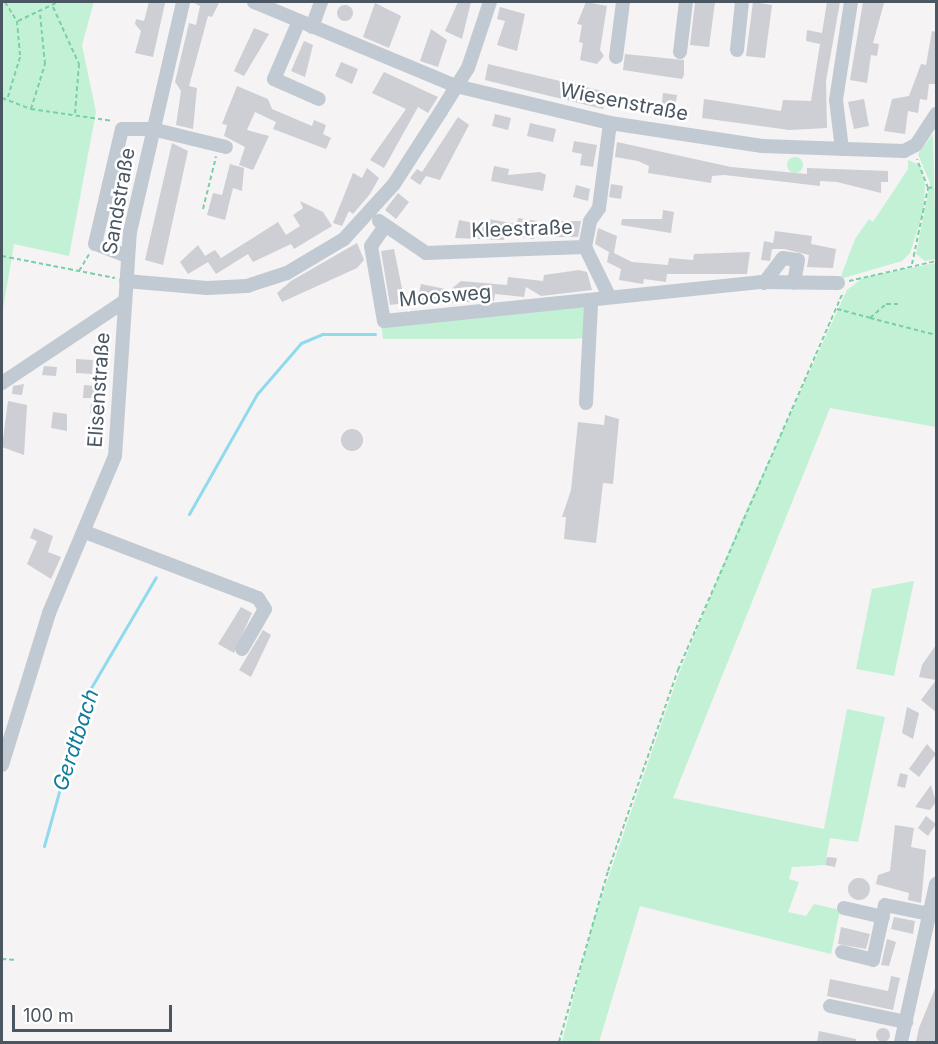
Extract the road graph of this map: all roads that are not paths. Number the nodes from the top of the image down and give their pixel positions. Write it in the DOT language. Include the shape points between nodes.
graph roads {
  1 [pos="183,2"];
  2 [pos="254,2"];
  3 [pos="321,2"];
  4 [pos="490,2"];
  5 [pos="623,2"];
  6 [pos="686,2"];
  7 [pos="742,2"];
  8 [pos="851,2"];
  9 [pos="299,21"];
  10 [pos="312,27"];
  11 [pos="737,50"];
  12 [pos="680,52"];
  13 [pos="616,57"];
  14 [pos="456,86"];
  15 [pos="319,99"];
  16 [pos="936,114"];
  17 [pos="610,123"];
  18 [pos="152,129"];
  19 [pos="223,147"];
  20 [pos="842,149"];
  21 [pos="370,214"];
  22 [pos="385,226"];
  23 [pos="585,247"];
  24 [pos="127,256"];
  25 [pos="126,280"];
  26 [pos="764,283"];
  27 [pos="794,283"];
  28 [pos="838,283"];
  29 [pos="609,296"];
  30 [pos="125,301"];
  31 [pos="591,303"];
  32 [pos="2,383"];
  33 [pos="586,403"];
  34 [pos="85,532"];
  35 [pos="242,649"];
  36 [pos="2,765"];
  37 [pos="936,884"];
  38 [pos="844,908"];
  39 [pos="930,914"];
  40 [pos="883,916"];
  41 [pos="843,952"];
  42 [pos="830,1006"];
  43 [pos="906,1022"];
  44 [pos="902,1042"];
  1 -- 18 [label="street, Sandstraße"];
  2 -- 9 [label="street, Wiesenstraße"];
  3 -- 10 [label="street"];
  4 -- 14 [label="street"];
  5 -- 13 [label="street"];
  6 -- 12 [label="street"];
  7 -- 11 [label="street"];
  8 -- 20 [label="street" via="836,100"];
  9 -- 10 [label="street, Wiesenstraße"];
  9 -- 15 [label="street" via="274,79"];
  10 -- 14 [label="street, Wiesenstraße"];
  14 -- 17 [label="street, Wiesenstraße"];
  14 -- 21 [label="street"];
  16 -- 20 [label="street, Wiesenstraße" via="909,150"];
  17 -- 20 [label="street, Wiesenstraße" via="762,146"];
  17 -- 23 [label="street" via="599,208 590,221"];
  18 -- 19 [label="street, Sandstraße"];
  18 -- 24 [label="street, Sandstraße"];
  18 -- 24 [label="street" via="127,126 94,244"];
  21 -- 22 [label="street, Kleestraße"];
  21 -- 25 [label="street" via="317,257 265,282 207,288"];
  22 -- 23 [label="street, Kleestraße" via="426,253"];
  22 -- 31 [label="street, Moosweg" via="371,246 384,321"];
  23 -- 29 [label="street, Kleestraße"];
  24 -- 25 [label="street, Sandstraße"];
  25 -- 30 [label="street, Elisenstraße"];
  26 -- 27 [label="street"];
  26 -- 27 [label="street" via="783,258 798,260"];
  26 -- 29 [label="street"];
  27 -- 28 [label="street"];
  29 -- 31 [label="street, Moosweg"];
  30 -- 32 [label="street"];
  30 -- 34 [label="street, Elisenstraße" via="115,456"];
  31 -- 33 [label="street"];
  34 -- 35 [label="street" via="258,598 265,609"];
  34 -- 36 [label="street, Elisenstraße" via="49,613"];
  37 -- 39 [label="street"];
  38 -- 40 [label="street"];
  39 -- 40 [label="street" via="885,905"];
  39 -- 43 [label="street"];
  40 -- 41 [label="street" via="873,960"];
  42 -- 43 [label="street"];
  43 -- 44 [label="street"];
}
